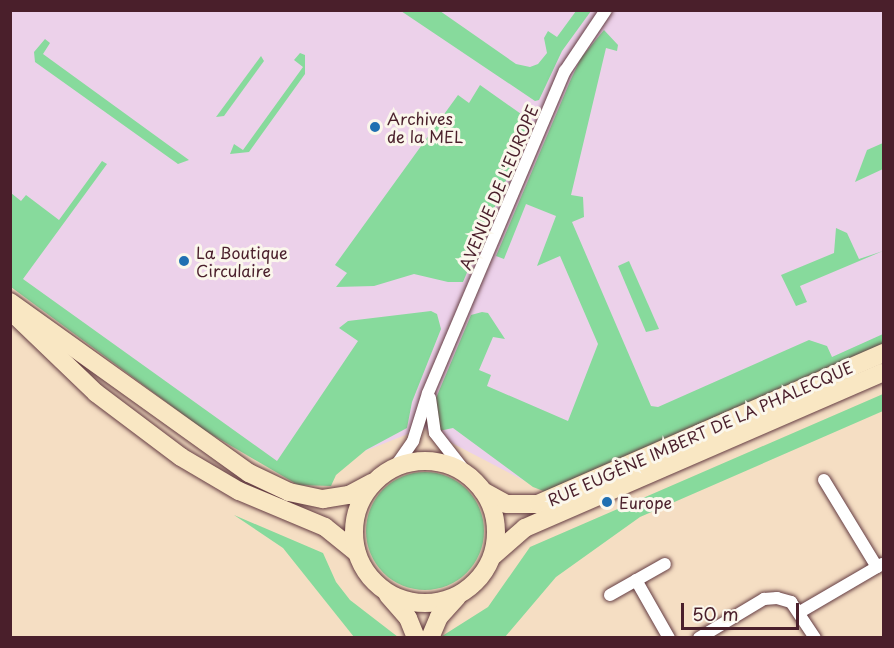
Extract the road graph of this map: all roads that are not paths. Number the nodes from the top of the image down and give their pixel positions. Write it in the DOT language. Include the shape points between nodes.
graph roads {
  1 [pos="606,10"];
  2 [pos="10,302"];
  3 [pos="10,311"];
  4 [pos="884,353"];
  5 [pos="884,372"];
  6 [pos="433,383"];
  7 [pos="395,467"];
  8 [pos="467,474"];
  9 [pos="376,480"];
  10 [pos="824,480"];
  11 [pos="483,490"];
  12 [pos="357,553"];
  13 [pos="492,556"];
  14 [pos="665,564"];
  15 [pos="880,566"];
  16 [pos="636,580"];
  17 [pos="382,589"];
  18 [pos="459,595"];
  19 [pos="610,595"];
  20 [pos="800,612"];
  21 [pos="416,638"];
  22 [pos="430,638"];
  23 [pos="669,638"];
  24 [pos="699,638"];
  25 [pos="815,638"];
  1 -- 6 [label="street, AVENUE DE L'EUROPE" via="566,71"];
  2 -- 9 [label="street" via="258,477 289,492 323,499 350,495"];
  3 -- 12 [label="street" via="96,393 181,457 239,491 325,527"];
  4 -- 11 [label="street, RUE EUGÈNE IMBERT DE LA PHALECQUE" via="538,504 506,504"];
  5 -- 13 [label="street, RUE EUGÈNE IMBERT DE LA PHALECQUE" via="525,528"];
  6 -- 7 [label="street, AVENUE DE L'EUROPE" via="412,441"];
  6 -- 8 [label="street, AVENUE DE L'EUROPE" via="430,422 441,445"];
  7 -- 8 [label="street" via="432,461"];
  7 -- 9 [label="street"];
  8 -- 11 [label="street"];
  9 -- 12 [label="street" via="365,493 355,518"];
  10 -- 15 [label="street"];
  11 -- 13 [label="street" via="496,526"];
  12 -- 17 [label="street" via="364,569"];
  13 -- 18 [label="street" via="480,578"];
  14 -- 16 [label="street"];
  15 -- 20 [label="street"];
  16 -- 19 [label="street"];
  16 -- 23 [label="street"];
  17 -- 18 [label="street" via="398,598 424,603"];
  17 -- 21 [label="street" via="408,618"];
  18 -- 22 [label="street" via="439,617"];
  20 -- 24 [label="street" via="791,602 764,599"];
  20 -- 25 [label="street"];
}
